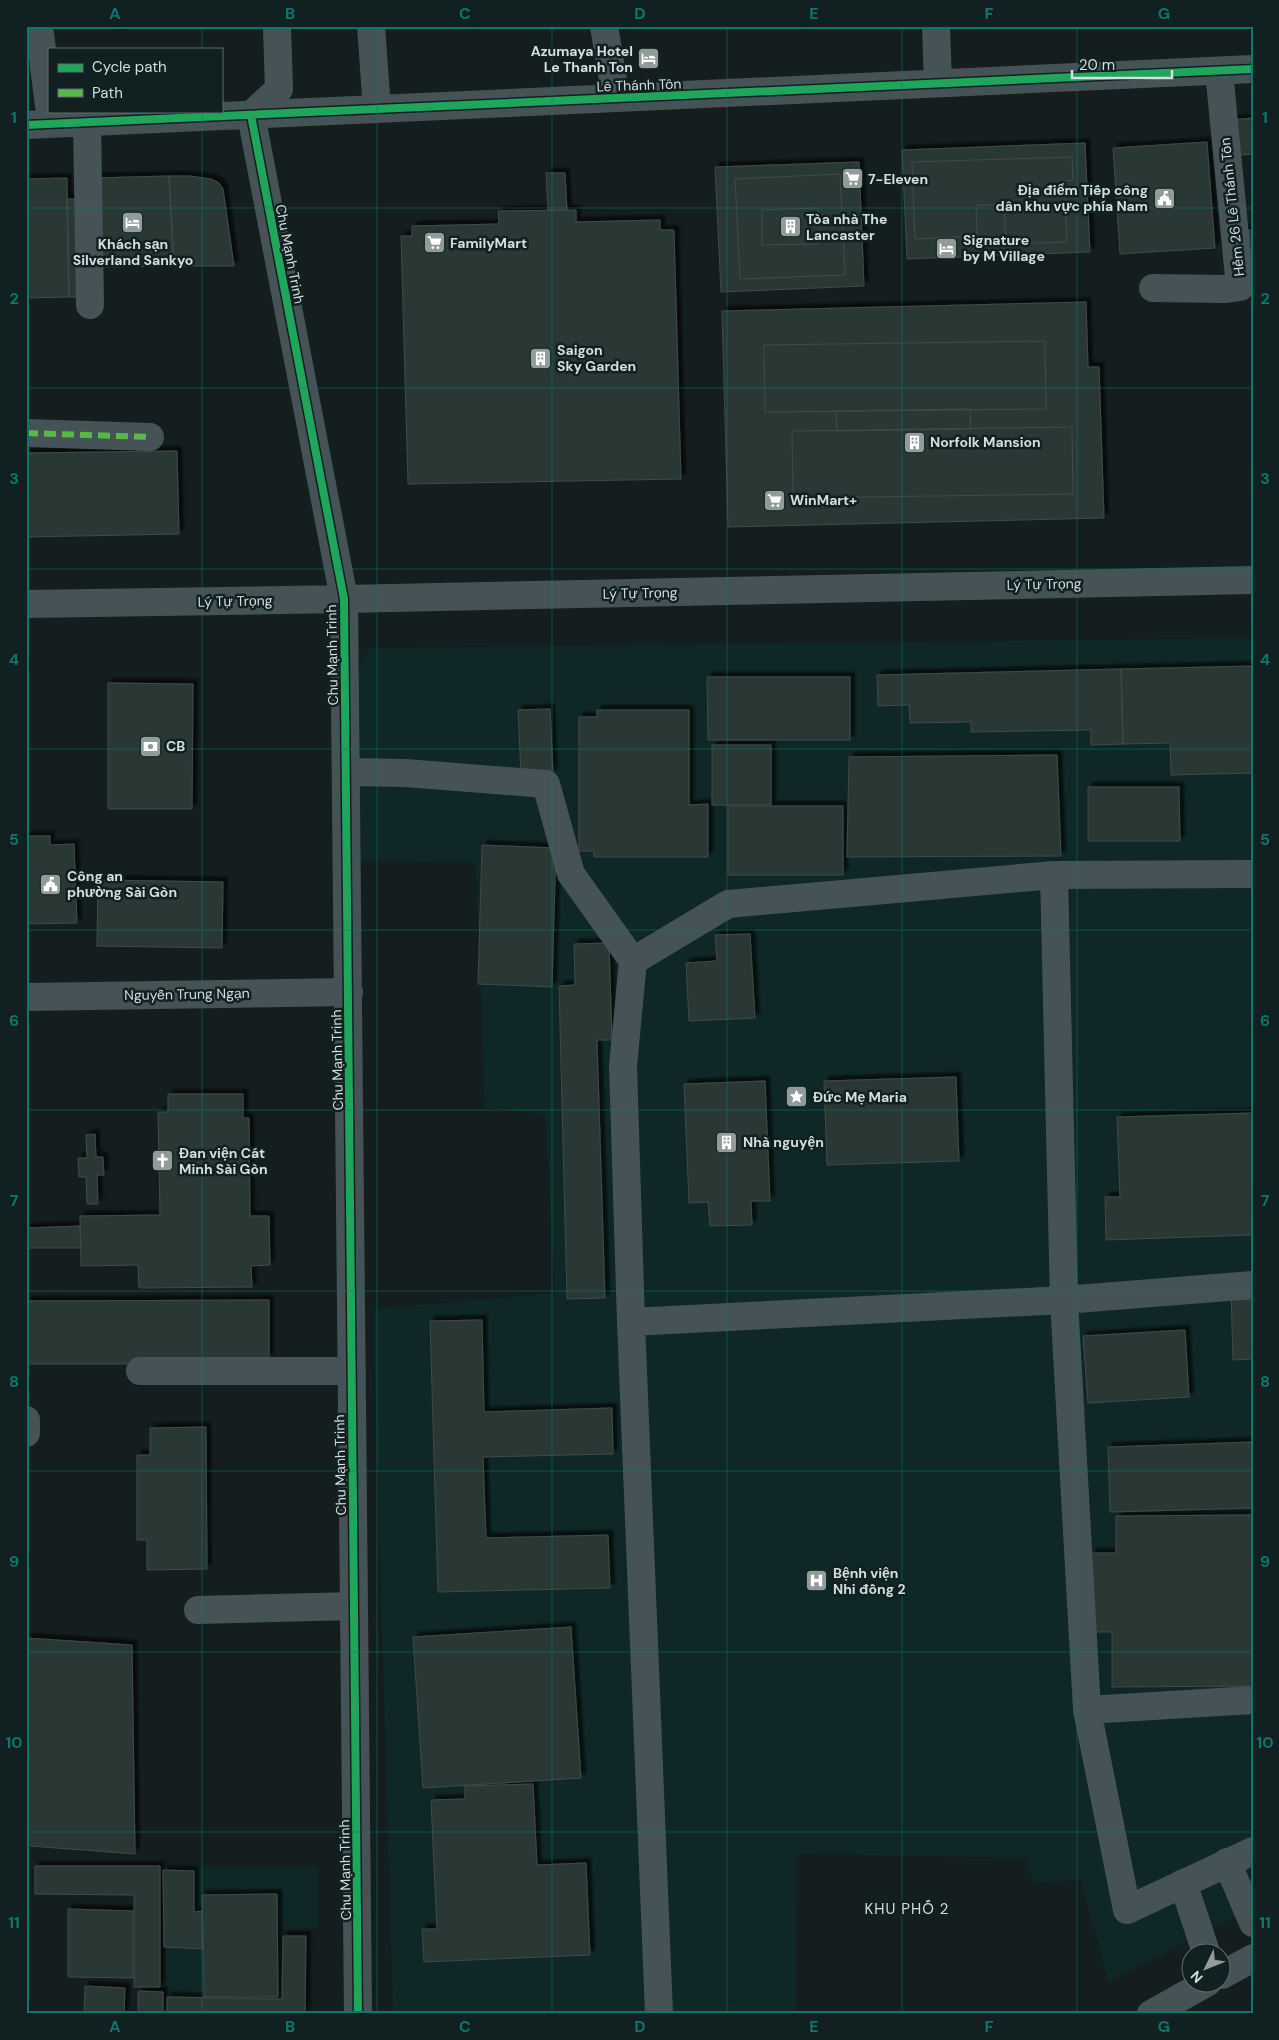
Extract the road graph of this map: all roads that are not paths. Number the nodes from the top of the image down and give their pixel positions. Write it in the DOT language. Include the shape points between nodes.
graph roads {
  1 [pos="39,26"];
  2 [pos="277,26"];
  3 [pos="371,26"];
  4 [pos="604,26"];
  5 [pos="936,26"];
  6 [pos="1253,69"];
  7 [pos="1219,71"];
  8 [pos="938,83"];
  9 [pos="616,98"];
  10 [pos="377,109"];
  11 [pos="251,115"];
  12 [pos="44,117"];
  13 [pos="87,122"];
  14 [pos="1153,288"];
  15 [pos="90,305"];
  16 [pos="26,433"];
  17 [pos="150,437"];
  18 [pos="1253,580"];
  19 [pos="344,600"];
  20 [pos="26,604"];
  21 [pos="346,772"];
  22 [pos="1054,874"];
  23 [pos="1253,874"];
  24 [pos="633,960"];
  25 [pos="348,992"];
  26 [pos="26,997"];
  27 [pos="1253,1285"];
  28 [pos="1064,1300"];
  29 [pos="630,1322"];
  30 [pos="140,1371"];
  31 [pos="352,1371"];
  32 [pos="26,1420"];
  33 [pos="26,1433"];
  34 [pos="354,1606"];
  35 [pos="198,1610"];
  36 [pos="1253,1700"];
  37 [pos="1086,1710"];
  38 [pos="1253,1851"];
  39 [pos="1227,1862"];
  40 [pos="1183,1883"];
  41 [pos="1253,1923"];
  42 [pos="1203,1942"];
  43 [pos="1253,1958"];
  44 [pos="1232,1970"];
  45 [pos="1190,1992"];
  46 [pos="358,2014"];
  47 [pos="659,2014"];
  48 [pos="1151,2014"];
  1 -- 12 [label="street"];
  2 -- 11 [label="street" via="279,88"];
  3 -- 10 [label="street"];
  4 -- 9 [label="street"];
  5 -- 8 [label="street"];
  6 -- 7 [label="street, Lê Thánh Tôn"];
  7 -- 8 [label="street, Lê Thánh Tôn"];
  7 -- 14 [label="street, Hẻm 26 Lê Thánh Tôn" via="1240,287"];
  8 -- 9 [label="street, Lê Thánh Tôn"];
  9 -- 10 [label="street, Lê Thánh Tôn"];
  10 -- 11 [label="street, Lê Thánh Tôn"];
  11 -- 13 [label="street, Lê Thánh Tôn"];
  11 -- 19 [label="street, Chu Mạnh Trinh"];
  12 -- 13 [label="street, Lê Thánh Tôn"];
  13 -- 15 [label="street"];
  16 -- 17 [label="street"];
  18 -- 19 [label="street, Lý Tự Trọng"];
  19 -- 20 [label="street, Lý Tự Trọng"];
  19 -- 21 [label="street, Chu Mạnh Trinh"];
  21 -- 24 [label="street" via="405,773 546,784 571,874"];
  21 -- 25 [label="street, Chu Mạnh Trinh"];
  22 -- 23 [label="street"];
  22 -- 24 [label="street" via="728,904"];
  22 -- 28 [label="street"];
  24 -- 29 [label="street" via="623,1066"];
  25 -- 26 [label="street, Nguyễn Trung Ngạn"];
  25 -- 31 [label="street, Chu Mạnh Trinh"];
  27 -- 28 [label="street"];
  28 -- 29 [label="street"];
  28 -- 37 [label="street"];
  29 -- 47 [label="street"];
  30 -- 31 [label="street"];
  31 -- 34 [label="street, Chu Mạnh Trinh"];
  32 -- 33 [label="street"];
  34 -- 35 [label="street"];
  34 -- 46 [label="street, Chu Mạnh Trinh"];
  36 -- 37 [label="street"];
  37 -- 40 [label="street" via="1127,1910"];
  38 -- 39 [label="street"];
  39 -- 40 [label="street"];
  39 -- 41 [label="street"];
  40 -- 42 [label="street"];
  43 -- 44 [label="street"];
  45 -- 48 [label="street"];
}
